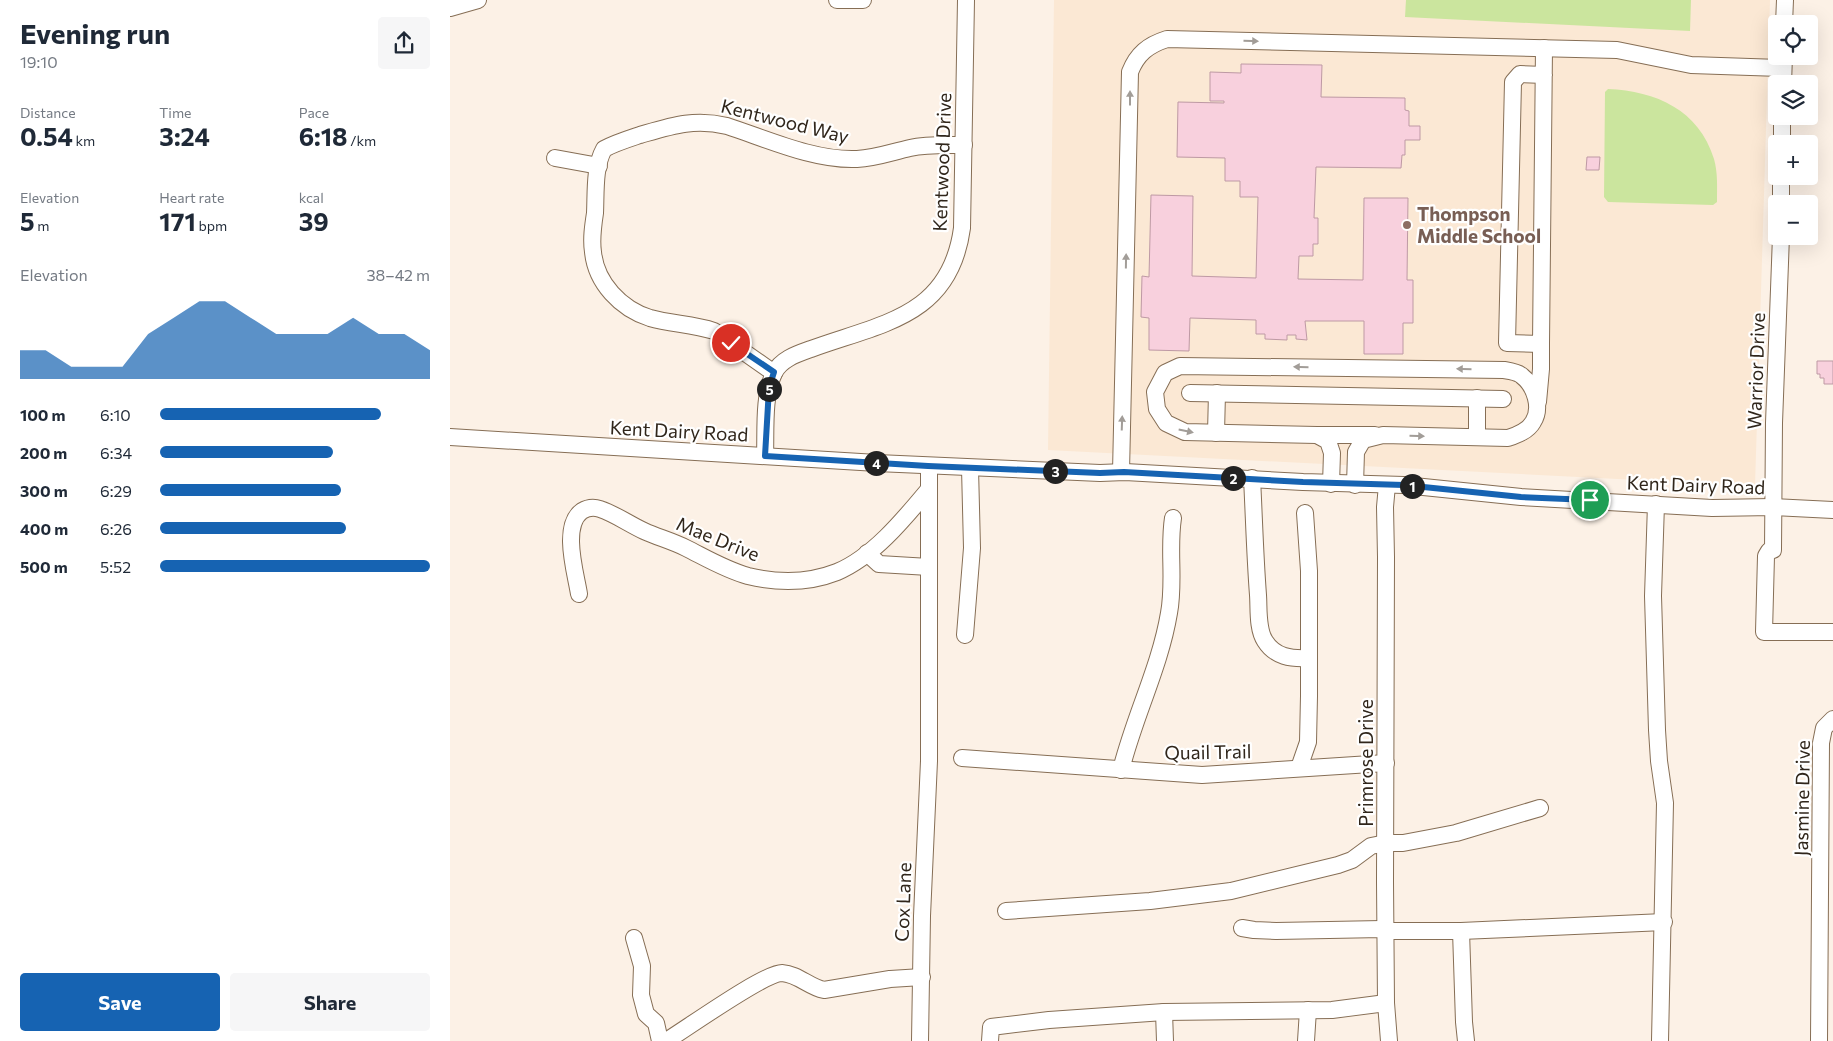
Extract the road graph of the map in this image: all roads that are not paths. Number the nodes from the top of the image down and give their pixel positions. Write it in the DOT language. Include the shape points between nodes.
graph roads {
  1 [pos="478,0"];
  2 [pos="837,0"];
  3 [pos="863,0"];
  4 [pos="966,0"];
  5 [pos="1785,0"];
  6 [pos="450,8"];
  7 [pos="1784,15"];
  8 [pos="1544,48"];
  9 [pos="1783,69"];
  10 [pos="1544,75"];
  11 [pos="964,144"];
  12 [pos="555,158"];
  13 [pos="599,166"];
  14 [pos="1780,245"];
  15 [pos="1507,343"];
  16 [pos="1541,344"];
  17 [pos="1498,369"];
  18 [pos="774,372"];
  19 [pos="1190,392"];
  20 [pos="1217,393"];
  21 [pos="1477,398"];
  22 [pos="1503,399"];
  23 [pos="1537,404"];
  24 [pos="1216,433"];
  25 [pos="1317,434"];
  26 [pos="1383,434"];
  27 [pos="450,437"];
  28 [pos="1477,437"];
  29 [pos="765,456"];
  30 [pos="928,466"];
  31 [pos="970,468"];
  32 [pos="1120,472"];
  33 [pos="1252,478"];
  34 [pos="1331,484"];
  35 [pos="1355,485"];
  36 [pos="1387,485"];
  37 [pos="929,489"];
  38 [pos="1656,504"];
  39 [pos="1773,507"];
  40 [pos="1833,510"];
  41 [pos="1304,513"];
  42 [pos="1173,518"];
  43 [pos="867,553"];
  44 [pos="929,567"];
  45 [pos="579,594"];
  46 [pos="1833,632"];
  47 [pos="965,635"];
  48 [pos="1309,658"];
  49 [pos="1833,718"];
  50 [pos="962,758"];
  51 [pos="1386,763"];
  52 [pos="1299,768"];
  53 [pos="1121,770"];
  54 [pos="1540,808"];
  55 [pos="1386,843"];
  56 [pos="1827,882"];
  57 [pos="1006,911"];
  58 [pos="1664,922"];
  59 [pos="1242,928"];
  60 [pos="1386,931"];
  61 [pos="1461,931"];
  62 [pos="634,938"];
  63 [pos="922,977"];
  64 [pos="1386,1003"];
  65 [pos="1308,1010"];
  66 [pos="1164,1012"];
  67 [pos="660,1041"];
  68 [pos="666,1041"];
  69 [pos="920,1041"];
  70 [pos="990,1041"];
  71 [pos="1165,1041"];
  72 [pos="1306,1041"];
  73 [pos="1389,1041"];
  74 [pos="1466,1041"];
  75 [pos="1660,1041"];
  76 [pos="1819,1041"];
  1 -- 6 [label="street"];
  2 -- 3 [label="street"];
  4 -- 11 [label="street, Kentwood Drive"];
  5 -- 7 [label="street"];
  8 -- 9 [label="street" via="1617,50 1691,65"];
  8 -- 10 [label="street"];
  32 -- 8 [label="street, one-way" via="1130,72 1143,51 1167,38"];
  10 -- 15 [label="street" via="1520,74 1513,82"];
  10 -- 16 [label="street"];
  11 -- 13 [label="street, Kentwood Way" via="911,147 880,157 839,158 716,123 694,122 612,144 604,149"];
  11 -- 18 [label="street, Kentwood Drive" via="960,241 952,265 937,289 898,319 796,354"];
  12 -- 13 [label="street"];
  13 -- 18 [label="street, Kentwood Way" via="592,252 613,296 638,314 714,331"];
  14 -- 39 [label="street, Warrior Drive"];
  15 -- 16 [label="street"];
  15 -- 17 [label="street"];
  16 -- 23 [label="street"];
  17 -- 23 [label="street" via="1522,375 1533,388"];
  17 -- 24 [label="street, one-way" via="1180,366 1165,373 1156,392 1157,409 1166,423 1186,432"];
  18 -- 29 [label="street" via="769,388"];
  19 -- 20 [label="street"];
  20 -- 21 [label="street"];
  20 -- 24 [label="street"];
  21 -- 22 [label="street"];
  21 -- 28 [label="street"];
  23 -- 28 [label="street" via="1534,421 1523,432 1508,438"];
  24 -- 25 [label="street"];
  25 -- 26 [label="street"];
  25 -- 34 [label="street" via="1328,442 1332,452"];
  26 -- 28 [label="street, one-way"];
  26 -- 35 [label="street" via="1364,440 1356,452"];
  27 -- 29 [label="street, Kent Dairy Road"];
  29 -- 30 [label="street, Kent Dairy Road"];
  30 -- 31 [label="street, Kent Dairy Road"];
  30 -- 37 [label="street, Cox Lane"];
  31 -- 32 [label="street, Kent Dairy Road"];
  31 -- 47 [label="street" via="972,548"];
  32 -- 33 [label="street, Kent Dairy Road"];
  33 -- 34 [label="street, Kent Dairy Road"];
  33 -- 48 [label="street" via="1263,637 1270,648 1281,655"];
  34 -- 35 [label="street, Kent Dairy Road"];
  35 -- 36 [label="street, Kent Dairy Road"];
  36 -- 38 [label="street, Kent Dairy Road" via="1521,497"];
  36 -- 51 [label="street, Primrose Drive"];
  37 -- 43 [label="street, Mae Drive" via="888,535"];
  37 -- 44 [label="street, Cox Lane"];
  38 -- 39 [label="street, Kent Dairy Road"];
  38 -- 58 [label="street" via="1653,596 1657,730 1665,803"];
  39 -- 40 [label="street, Kent Dairy Road"];
  39 -- 46 [label="street, Warrior Drive" via="1774,550 1766,556 1764,632"];
  41 -- 48 [label="street" via="1309,571"];
  42 -- 53 [label="street" via="1169,613"];
  43 -- 44 [label="street" via="879,564"];
  43 -- 45 [label="street, Mae Drive" via="838,571 808,580 747,576 592,508 580,512 571,533"];
  44 -- 63 [label="street, Cox Lane" via="929,761"];
  48 -- 52 [label="street" via="1308,742"];
  49 -- 56 [label="street, Jasmine Drive" via="1824,728 1821,743"];
  50 -- 53 [label="street, Quail Trail"];
  51 -- 52 [label="street, Quail Trail"];
  51 -- 55 [label="street, Primrose Drive"];
  52 -- 53 [label="street, Quail Trail" via="1202,776"];
  54 -- 55 [label="street" via="1456,833"];
  55 -- 57 [label="street" via="1372,846 1338,865 1231,890 1150,901"];
  55 -- 60 [label="street, Primrose Drive"];
  56 -- 76 [label="street, Jasmine Drive"];
  58 -- 61 [label="street"];
  58 -- 75 [label="street"];
  59 -- 60 [label="street"];
  60 -- 61 [label="street"];
  60 -- 64 [label="street, Primrose Drive"];
  61 -- 74 [label="street"];
  62 -- 67 [label="street" via="642,966 646,1014 656,1024"];
  63 -- 68 [label="street" via="824,990 800,978 778,973 732,998"];
  63 -- 69 [label="street, Cox Lane"];
  64 -- 65 [label="street"];
  64 -- 73 [label="street, Primrose Drive"];
  65 -- 66 [label="street"];
  65 -- 72 [label="street"];
  66 -- 70 [label="street" via="991,1027"];
  66 -- 71 [label="street"];
}
